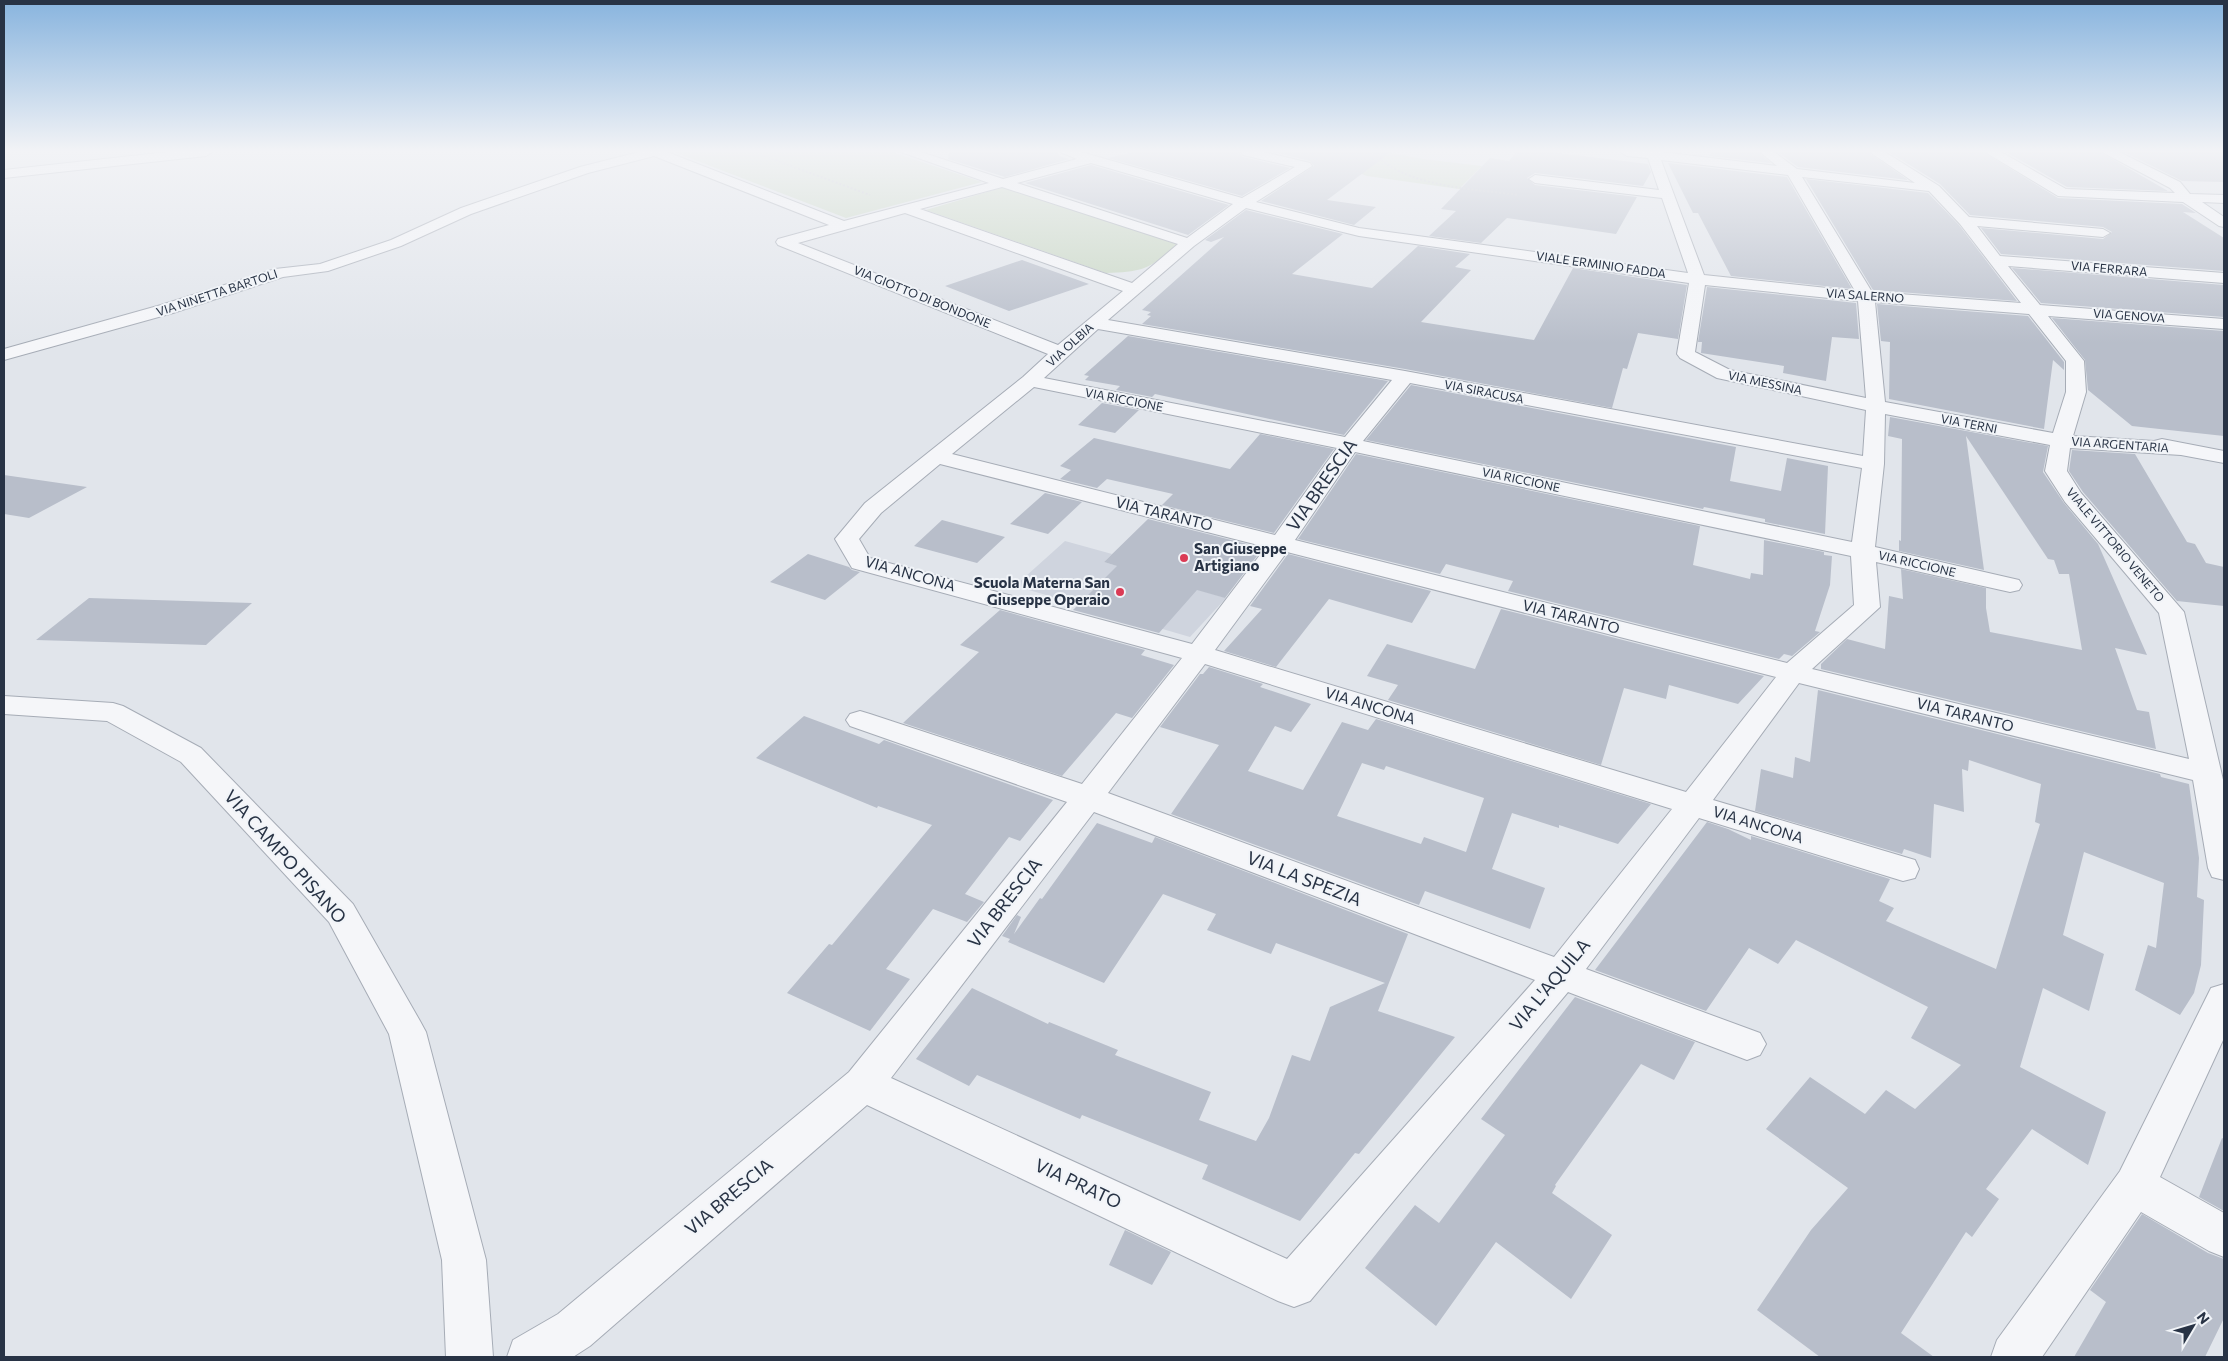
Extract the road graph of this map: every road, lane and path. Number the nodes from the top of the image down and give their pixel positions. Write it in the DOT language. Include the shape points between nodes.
graph roads {
  1 [pos="456,216"];
  2 [pos="816,216"];
  3 [pos="882,216"];
  4 [pos="925,216"];
  5 [pos="1103,216"];
  6 [pos="1227,216"];
  7 [pos="1294,216"];
  8 [pos="1675,216"];
  9 [pos="1819,216"];
  10 [pos="1960,216"];
  11 [pos="2213,216"];
  12 [pos="1965,221"];
  13 [pos="2224,223"];
  14 [pos="843,226"];
  15 [pos="2103,233"];
  16 [pos="1189,243"];
  17 [pos="1995,260"];
  18 [pos="2224,278"];
  19 [pos="1698,279"];
  20 [pos="1134,289"];
  21 [pos="1866,296"];
  22 [pos="2033,309"];
  23 [pos="1095,323"];
  24 [pos="2224,324"];
  25 [pos="1060,352"];
  26 [pos="4,355"];
  27 [pos="1405,377"];
  28 [pos="1030,381"];
  29 [pos="1876,406"];
  30 [pos="2065,431"];
  31 [pos="1350,444"];
  32 [pos="938,457"];
  33 [pos="2224,457"];
  34 [pos="1873,464"];
  35 [pos="847,539"];
  36 [pos="1281,544"];
  37 [pos="1863,551"];
  38 [pos="2010,586"];
  39 [pos="1199,654"];
  40 [pos="1792,673"];
  41 [pos="4,705"];
  42 [pos="860,720"];
  43 [pos="2206,773"];
  44 [pos="1088,798"];
  45 [pos="1693,805"];
  46 [pos="2224,868"];
  47 [pos="1903,869"];
  48 [pos="1560,976"];
  49 [pos="2224,999"];
  50 [pos="1747,1044"];
  51 [pos="863,1084"];
  52 [pos="2135,1185"];
  53 [pos="2224,1236"];
  54 [pos="1294,1285"];
  55 [pos="470,1357"];
  56 [pos="530,1357"];
  57 [pos="2014,1357"];
  1 -- 26 [label="street, VIA NINETTA BARTOLI" via="396,243 322,268 281,272 167,309"];
  2 -- 14 [label="street"];
  3 -- 14 [label="street"];
  4 -- 20 [label="street"];
  5 -- 16 [label="street"];
  6 -- 16 [label="street, VIA OLBIA"];
  7 -- 19 [label="street, VIALE ERMINIO FADDA" via="1359,232"];
  8 -- 19 [label="street, VIA MESSINA"];
  9 -- 21 [label="street"];
  10 -- 12 [label="street, VIALE VITTORIO VENETO"];
  11 -- 13 [label="street"];
  12 -- 15 [label="street"];
  12 -- 17 [label="street, VIALE VITTORIO VENETO"];
  14 -- 25 [label="street, VIA GIOTTO DI BONDONE" via="784,242"];
  16 -- 20 [label="street, VIA OLBIA"];
  17 -- 18 [label="street, VIA FERRARA"];
  17 -- 22 [label="street, VIALE VITTORIO VENETO"];
  19 -- 21 [label="street, VIA SALERNO"];
  19 -- 29 [label="street, VIA MESSINA" via="1686,354 1724,374"];
  20 -- 23 [label="street, VIA OLBIA"];
  21 -- 22 [label="street, VIA SALERNO"];
  21 -- 29 [label="street"];
  22 -- 24 [label="street, VIA GENOVA"];
  22 -- 30 [label="street, VIALE VITTORIO VENETO" via="2075,362 2076,392"];
  23 -- 25 [label="street, VIA OLBIA"];
  23 -- 27 [label="street, VIA SIRACUSA"];
  25 -- 28 [label="street, VIA OLBIA"];
  27 -- 31 [label="street, VIA BRESCIA"];
  27 -- 34 [label="street, VIA SIRACUSA"];
  28 -- 31 [label="street, VIA RICCIONE"];
  28 -- 32 [label="street, VIA OLBIA"];
  29 -- 30 [label="street, VIA TERNI"];
  29 -- 34 [label="street"];
  30 -- 33 [label="street, VIA ARGENTARIA"];
  30 -- 43 [label="street, VIALE VITTORIO VENETO" via="2056,471 2073,497 2171,612"];
  31 -- 36 [label="street, VIA BRESCIA"];
  31 -- 37 [label="street, VIA RICCIONE"];
  32 -- 35 [label="street, VIA OLBIA" via="873,508"];
  32 -- 36 [label="street, VIA TARANTO"];
  34 -- 37 [label="street"];
  35 -- 39 [label="street, VIA ANCONA" via="861,563"];
  36 -- 39 [label="street, VIA BRESCIA"];
  36 -- 40 [label="street, VIA TARANTO"];
  37 -- 38 [label="street, VIA RICCIONE"];
  37 -- 40 [label="street, VIA L'AQUILA" via="1867,607"];
  39 -- 44 [label="street, VIA BRESCIA"];
  39 -- 45 [label="street, VIA ANCONA"];
  40 -- 43 [label="street, VIA TARANTO"];
  40 -- 45 [label="street, VIA L'AQUILA"];
  41 -- 55 [label="street, VIA CAMPO PISANO" via="113,712 191,755 341,913 407,1032 464,1260"];
  42 -- 44 [label="street, VIA LA SPEZIA"];
  43 -- 46 [label="street, VIALE VITTORIO VENETO"];
  44 -- 48 [label="street, VIA LA SPEZIA"];
  44 -- 51 [label="street, VIA BRESCIA"];
  45 -- 47 [label="street, VIA ANCONA"];
  45 -- 48 [label="street, VIA L'AQUILA"];
  48 -- 50 [label="street, VIA LA SPEZIA"];
  48 -- 54 [label="street, VIA L'AQUILA"];
  49 -- 52 [label="street"];
  51 -- 54 [label="street, VIA PRATO"];
  51 -- 56 [label="street, VIA BRESCIA" via="574,1330"];
  52 -- 53 [label="street"];
  52 -- 57 [label="street"];
}
